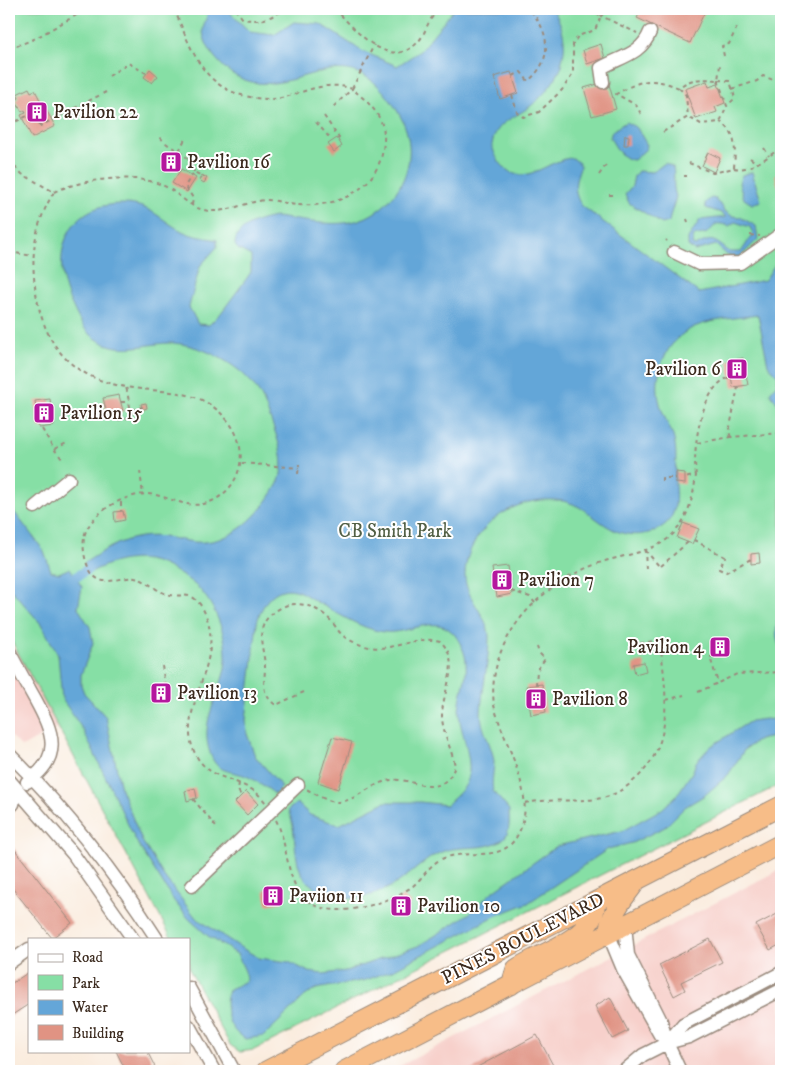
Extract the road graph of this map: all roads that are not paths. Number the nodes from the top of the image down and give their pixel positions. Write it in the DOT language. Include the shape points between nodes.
graph roads {
  1 [pos="650,32"];
  2 [pos="603,82"];
  3 [pos="781,234"];
  4 [pos="674,252"];
  5 [pos="68,479"];
  6 [pos="35,507"];
  7 [pos="9,651"];
  8 [pos="9,754"];
  9 [pos="33,778"];
  10 [pos="298,785"];
  11 [pos="12,786"];
  12 [pos="781,806"];
  13 [pos="9,808"];
  14 [pos="781,844"];
  15 [pos="637,880"];
  16 [pos="192,886"];
  17 [pos="595,902"];
  18 [pos="625,924"];
  19 [pos="608,933"];
  20 [pos="132,938"];
  21 [pos="156,938"];
  22 [pos="28,950"];
  23 [pos="9,963"];
  24 [pos="781,973"];
  25 [pos="511,986"];
  26 [pos="190,990"];
  27 [pos="781,990"];
  28 [pos="190,1028"];
  29 [pos="667,1043"];
  30 [pos="214,1071"];
  31 [pos="234,1071"];
  32 [pos="266,1071"];
  33 [pos="344,1071"];
  34 [pos="624,1071"];
  35 [pos="680,1071"];
  1 -- 2 [label="street" via="638,50 601,68"];
  3 -- 4 [label="street" via="740,263 699,264"];
  5 -- 6 [label="street"];
  7 -- 9 [label="street" via="47,720 53,738 50,757"];
  8 -- 9 [label="street"];
  9 -- 11 [label="street"];
  9 -- 21 [label="street" via="101,858"];
  10 -- 16 [label="street"];
  11 -- 13 [label="street" via="13,804"];
  11 -- 20 [label="street" via="73,854"];
  12 -- 15 [label="highway, PINES BOULEVARD"];
  14 -- 18 [label="highway, PINES BOULEVARD"];
  15 -- 17 [label="highway, PINES BOULEVARD"];
  15 -- 19 [label="highway" via="617,908"];
  17 -- 25 [label="highway" via="596,910 584,929 516,969"];
  17 -- 32 [label="highway, PINES BOULEVARD"];
  18 -- 19 [label="highway, PINES BOULEVARD"];
  18 -- 29 [label="street" via="628,955 661,1021"];
  19 -- 25 [label="highway, PINES BOULEVARD"];
  19 -- 29 [label="street" via="654,1028"];
  22 -- 23 [label="street"];
  24 -- 29 [label="street" via="682,1024"];
  25 -- 33 [label="highway, PINES BOULEVARD"];
  26 -- 31 [label="street"];
  27 -- 29 [label="street" via="689,1037"];
  28 -- 30 [label="street"];
  29 -- 34 [label="street" via="643,1055"];
  29 -- 35 [label="street"];
}
